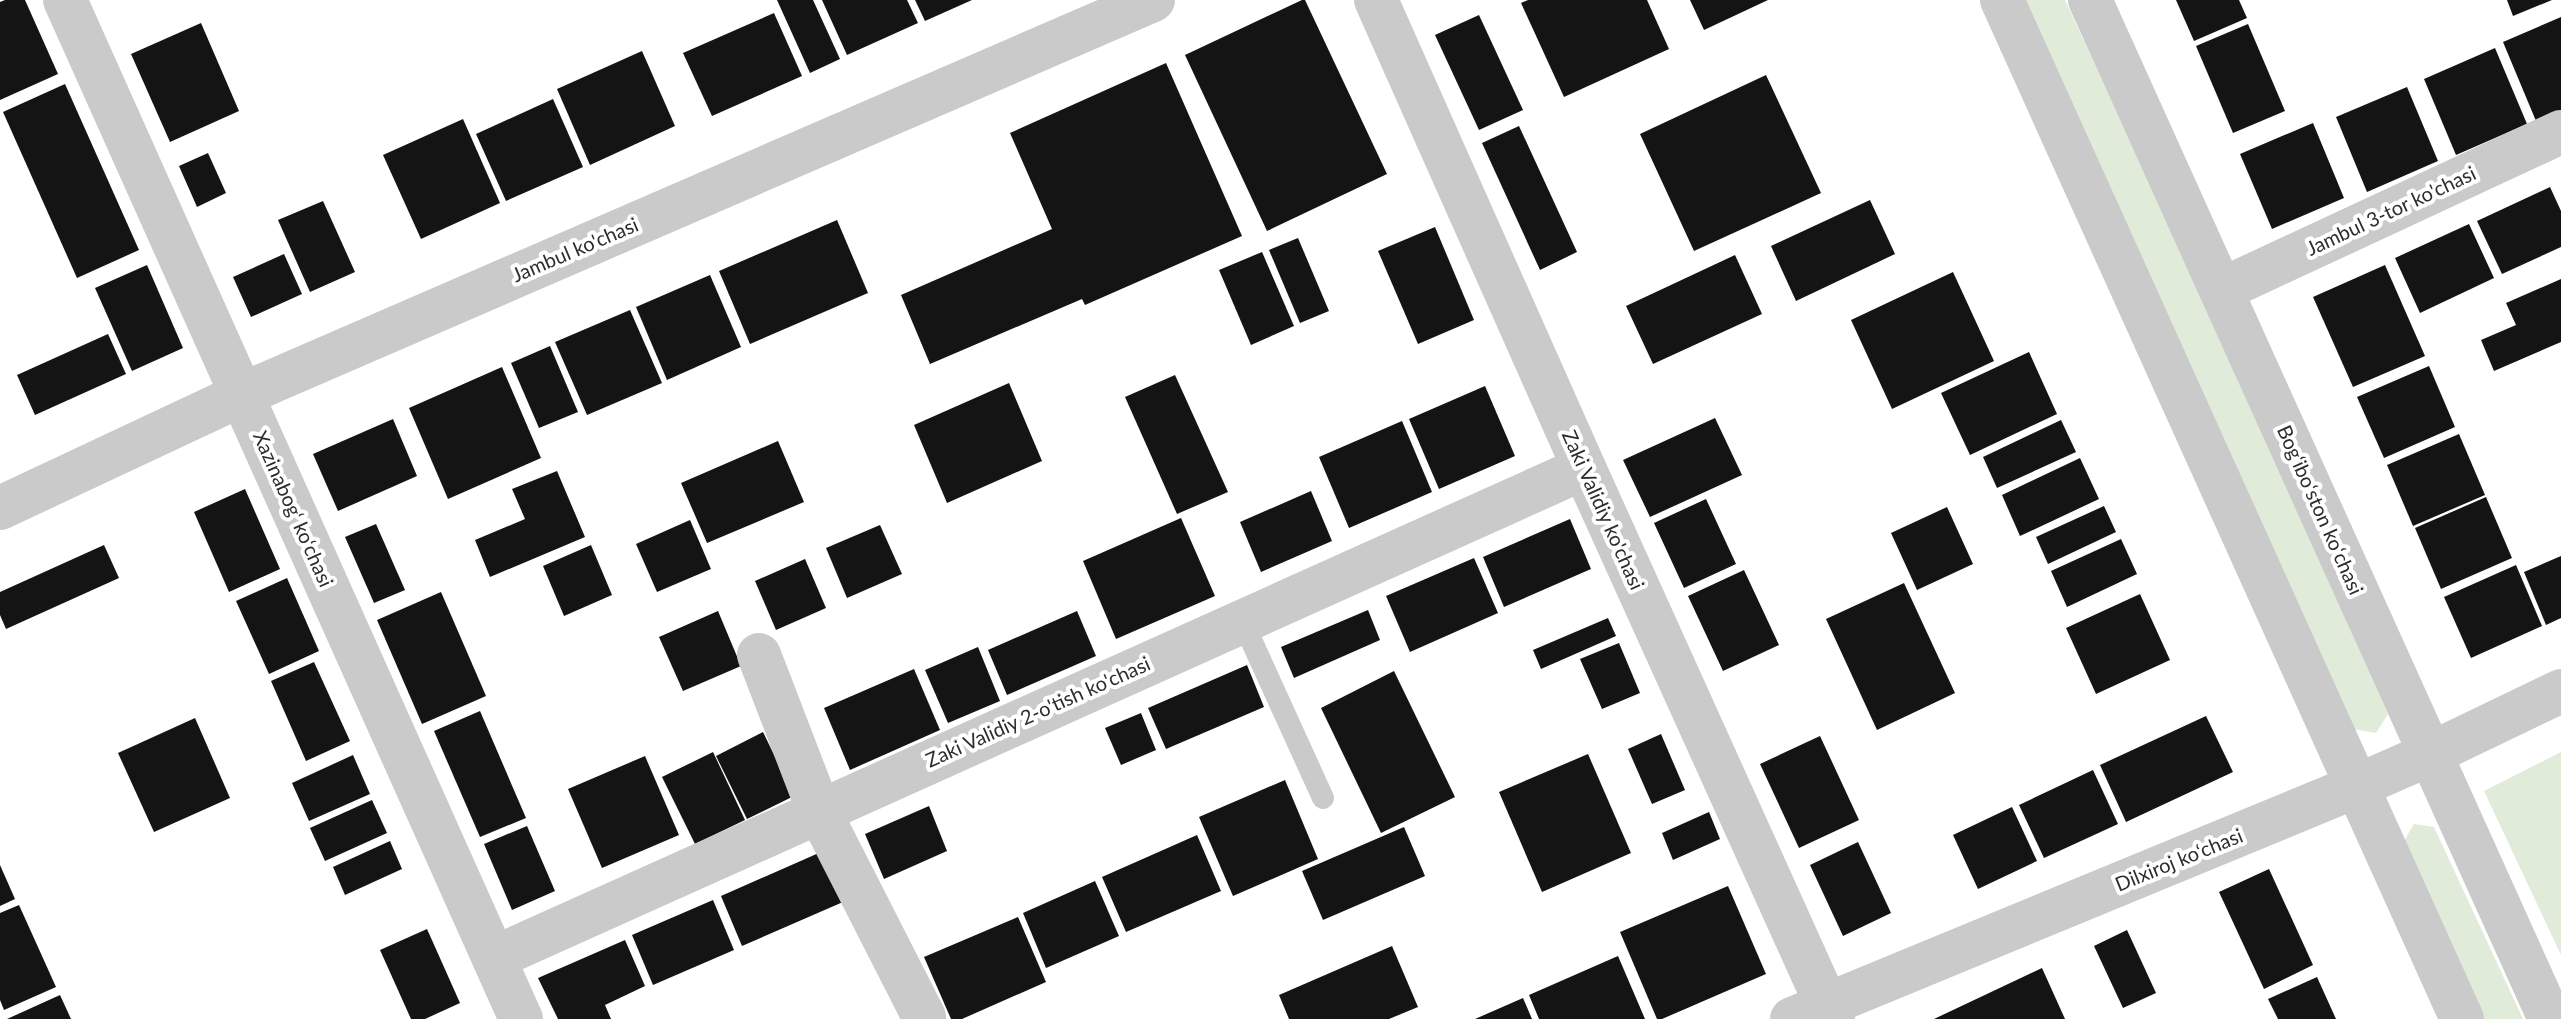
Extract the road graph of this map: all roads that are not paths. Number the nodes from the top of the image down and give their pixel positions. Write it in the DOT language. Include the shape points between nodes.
graph roads {
  1 [pos="65,0"];
  2 [pos="1153,0"];
  3 [pos="1376,0"];
  4 [pos="2002,0"];
  5 [pos="2090,0"];
  6 [pos="2561,132"];
  7 [pos="2221,290"];
  8 [pos="241,395"];
  9 [pos="1584,468"];
  10 [pos="0,508"];
  11 [pos="1242,620"];
  12 [pos="759,655"];
  13 [pos="2561,691"];
  14 [pos="2430,754"];
  15 [pos="2357,786"];
  16 [pos="1323,798"];
  17 [pos="819,811"];
  18 [pos="494,958"];
  19 [pos="1817,1014"];
  20 [pos="924,1017"];
  21 [pos="521,1019"];
  22 [pos="2462,1019"];
  23 [pos="2550,1019"];
  1 -- 8 [label="street, Xazinabog‘ ko‘chasi"];
  2 -- 8 [label="street, Jambul ko'chasi"];
  3 -- 9 [label="street, Zaki Validiy ko'chasi"];
  4 -- 15 [label="street"];
  5 -- 7 [label="street, Bogʻiboʻston koʻchasi"];
  6 -- 7 [label="street, Jambul 3-tor ko'chasi"];
  7 -- 14 [label="street, Bogʻiboʻston koʻchasi"];
  8 -- 10 [label="street, Jambul ko'chasi"];
  8 -- 18 [label="street, Xazinabog‘ ko‘chasi"];
  9 -- 11 [label="street, Zaki Validiy 2-o'tish ko'chasi"];
  9 -- 19 [label="street, Zaki Validiy ko'chasi"];
  11 -- 16 [label="lane"];
  11 -- 17 [label="street, Zaki Validiy 2-o'tish ko'chasi"];
  12 -- 17 [label="street"];
  13 -- 14 [label="street, Dilxiroj ko‘chasi"];
  14 -- 15 [label="street, Dilxiroj ko‘chasi"];
  14 -- 23 [label="street, Bogʻiboʻston koʻchasi"];
  15 -- 19 [label="street, Dilxiroj ko‘chasi"];
  15 -- 22 [label="street"];
  17 -- 18 [label="street, Zaki Validiy 2-o'tish ko'chasi"];
  17 -- 20 [label="street"];
  18 -- 21 [label="street, Xazinabog‘ ko‘chasi"];
}
